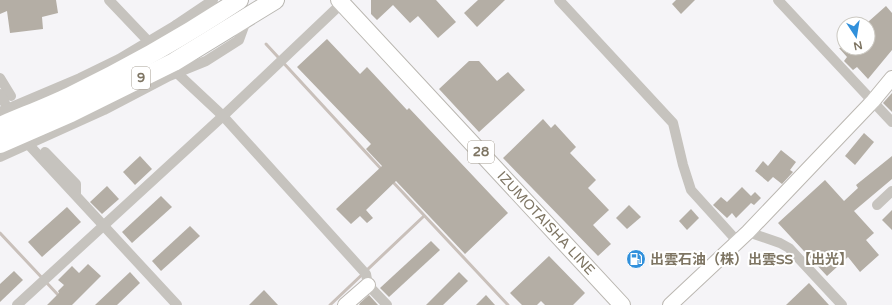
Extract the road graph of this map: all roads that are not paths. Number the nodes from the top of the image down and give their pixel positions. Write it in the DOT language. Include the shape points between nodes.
graph roads {
  1 [pos="109,0"];
  2 [pos="213,0"];
  3 [pos="239,0"];
  4 [pos="275,0"];
  5 [pos="558,0"];
  6 [pos="778,0"];
  7 [pos="340,2"];
  8 [pos="248,17"];
  9 [pos="176,25"];
  10 [pos="199,27"];
  11 [pos="148,41"];
  12 [pos="177,73"];
  13 [pos="0,78"];
  14 [pos="80,78"];
  15 [pos="892,78"];
  16 [pos="116,91"];
  17 [pos="0,94"];
  18 [pos="11,96"];
  19 [pos="69,96"];
  20 [pos="872,101"];
  21 [pos="104,110"];
  22 [pos="4,111"];
  23 [pos="222,116"];
  24 [pos="892,122"];
  25 [pos="0,126"];
  26 [pos="0,144"];
  27 [pos="29,145"];
  28 [pos="45,152"];
  29 [pos="0,157"];
  30 [pos="891,193"];
  31 [pos="76,195"];
  32 [pos="877,204"];
  33 [pos="103,225"];
  34 [pos="743,237"];
  35 [pos="368,285"];
  36 [pos="17,305"];
  37 [pos="177,305"];
  38 [pos="345,305"];
  39 [pos="387,305"];
  40 [pos="622,305"];
  41 [pos="670,305"];
  42 [pos="842,305"];
  1 -- 11 [label="street"];
  2 -- 9 [label="street"];
  3 -- 10 [label="highway, 9"];
  4 -- 8 [label="highway, 9"];
  5 -- 34 [label="street" via="673,123 691,190"];
  6 -- 20 [label="street"];
  7 -- 23 [label="street"];
  7 -- 40 [label="main road, IZUMOTAISHA LINE / 28"];
  8 -- 12 [label="street" via="239,40 206,61"];
  8 -- 16 [label="highway, 9" via="174,62"];
  9 -- 10 [label="street"];
  9 -- 11 [label="street"];
  10 -- 19 [label="highway, 9"];
  11 -- 14 [label="street"];
  12 -- 21 [label="street"];
  12 -- 23 [label="street"];
  13 -- 18 [label="street"];
  14 -- 19 [label="street"];
  14 -- 22 [label="street"];
  15 -- 20 [label="street"];
  16 -- 21 [label="street"];
  16 -- 26 [label="highway, 9"];
  17 -- 22 [label="street"];
  19 -- 25 [label="highway, 9"];
  20 -- 24 [label="street"];
  20 -- 34 [label="street"];
  21 -- 27 [label="street"];
  23 -- 33 [label="street"];
  23 -- 35 [label="street" via="366,274"];
  27 -- 29 [label="street"];
  27 -- 31 [label="street"];
  28 -- 31 [label="street" via="76,184"];
  30 -- 32 [label="street"];
  31 -- 33 [label="street"];
  33 -- 36 [label="street"];
  33 -- 37 [label="street"];
  34 -- 41 [label="street"];
  34 -- 42 [label="street" via="780,243 789,248"];
  35 -- 38 [label="street"];
  35 -- 39 [label="street"];
}
